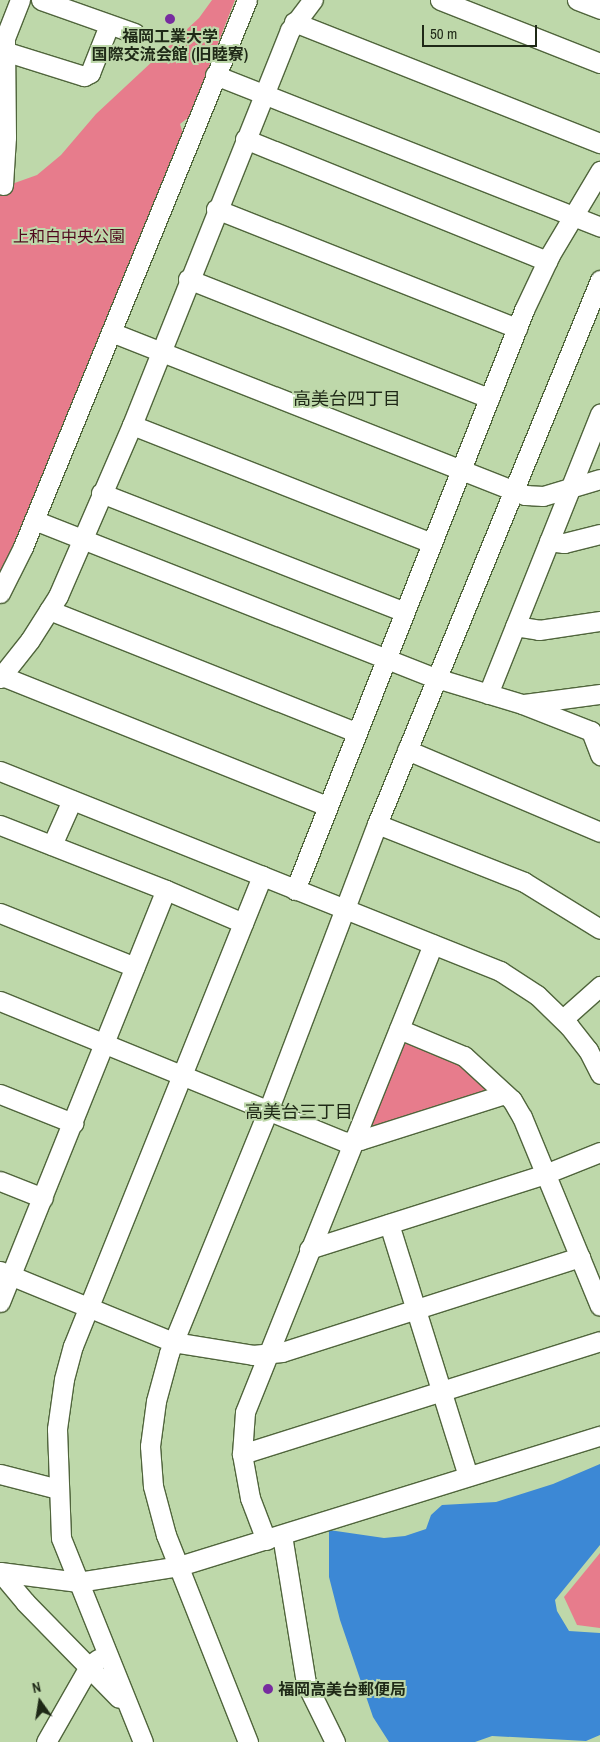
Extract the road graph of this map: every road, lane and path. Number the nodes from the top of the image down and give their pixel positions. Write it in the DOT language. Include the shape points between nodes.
graph roads {
  1 [pos="20,0"];
  2 [pos="41,0"];
  3 [pos="247,0"];
  4 [pos="313,0"];
  5 [pos="440,0"];
  6 [pos="577,0"];
  7 [pos="600,9"];
  8 [pos="294,22"];
  9 [pos="109,25"];
  10 [pos="134,33"];
  11 [pos="4,51"];
  12 [pos="600,63"];
  13 [pos="3,74"];
  14 [pos="215,75"];
  15 [pos="263,94"];
  16 [pos="245,139"];
  17 [pos="600,143"];
  18 [pos="600,171"];
  19 [pos="3,185"];
  20 [pos="216,209"];
  21 [pos="572,216"];
  22 [pos="600,227"];
  23 [pos="547,261"];
  24 [pos="188,279"];
  25 [pos="600,280"];
  26 [pos="517,328"];
  27 [pos="111,332"];
  28 [pos="161,350"];
  29 [pos="489,398"];
  30 [pos="600,414"];
  31 [pos="132,425"];
  32 [pos="460,470"];
  33 [pos="600,479"];
  34 [pos="570,488"];
  35 [pos="512,490"];
  36 [pos="101,493"];
  37 [pos="34,520"];
  38 [pos="600,534"];
  39 [pos="83,539"];
  40 [pos="549,541"];
  41 [pos="431,543"];
  42 [pos="0,593"];
  43 [pos="49,610"];
  44 [pos="404,612"];
  45 [pos="600,621"];
  46 [pos="515,626"];
  47 [pos="385,658"];
  48 [pos="1,677"];
  49 [pos="436,678"];
  50 [pos="488,694"];
  51 [pos="600,694"];
  52 [pos="522,704"];
  53 [pos="596,727"];
  54 [pos="356,732"];
  55 [pos="407,750"];
  56 [pos="600,755"];
  57 [pos="0,772"];
  58 [pos="72,800"];
  59 [pos="327,806"];
  60 [pos="377,824"];
  61 [pos="0,825"];
  62 [pos="600,832"];
  63 [pos="52,845"];
  64 [pos="262,876"];
  65 [pos="166,890"];
  66 [pos="295,890"];
  67 [pos="346,908"];
  68 [pos="0,912"];
  69 [pos="243,923"];
  70 [pos="600,929"];
  71 [pos="433,944"];
  72 [pos="136,967"];
  73 [pos="600,986"];
  74 [pos="0,1001"];
  75 [pos="563,1019"];
  76 [pos="399,1029"];
  77 [pos="105,1044"];
  78 [pos="600,1074"];
  79 [pos="182,1075"];
  80 [pos="0,1094"];
  81 [pos="505,1094"];
  82 [pos="268,1110"];
  83 [pos="73,1123"];
  84 [pos="353,1141"];
  85 [pos="600,1152"];
  86 [pos="545,1174"];
  87 [pos="0,1181"];
  88 [pos="43,1198"];
  89 [pos="389,1224"];
  90 [pos="309,1249"];
  91 [pos="580,1257"];
  92 [pos="6,1273"];
  93 [pos="0,1302"];
  94 [pos="600,1306"];
  95 [pos="88,1307"];
  96 [pos="416,1309"];
  97 [pos="173,1342"];
  98 [pos="600,1342"];
  99 [pos="267,1354"];
  100 [pos="441,1391"];
  101 [pos="600,1436"];
  102 [pos="242,1454"];
  103 [pos="0,1474"];
  104 [pos="468,1476"];
  105 [pos="58,1489"];
  106 [pos="274,1537"];
  107 [pos="179,1566"];
  108 [pos="0,1572"];
  109 [pos="78,1582"];
  110 [pos="106,1653"];
  111 [pos="90,1665"];
  112 [pos="129,1709"];
  113 [pos="46,1742"];
  114 [pos="143,1742"];
  115 [pos="248,1742"];
  116 [pos="335,1742"];
  1 -- 11 [label="street" via="7,26"];
  2 -- 9 [label="street"];
  3 -- 14 [label="street"];
  4 -- 8 [label="street"];
  5 -- 12 [label="street"];
  6 -- 7 [label="street"];
  8 -- 15 [label="street"];
  8 -- 17 [label="street"];
  9 -- 10 [label="street"];
  9 -- 11 [label="street" via="90,73 84,76"];
  11 -- 13 [label="street"];
  13 -- 19 [label="street"];
  14 -- 15 [label="street"];
  14 -- 27 [label="street"];
  15 -- 16 [label="street"];
  15 -- 21 [label="street"];
  16 -- 20 [label="street"];
  16 -- 23 [label="street"];
  18 -- 21 [label="street"];
  20 -- 24 [label="street"];
  20 -- 26 [label="street"];
  21 -- 22 [label="street"];
  21 -- 23 [label="street"];
  23 -- 26 [label="street"];
  24 -- 28 [label="street"];
  24 -- 29 [label="street"];
  25 -- 35 [label="street"];
  26 -- 29 [label="street"];
  27 -- 28 [label="street"];
  27 -- 37 [label="street"];
  28 -- 31 [label="street"];
  28 -- 32 [label="street"];
  29 -- 32 [label="street"];
  30 -- 34 [label="street"];
  31 -- 36 [label="street"];
  31 -- 41 [label="street"];
  32 -- 35 [label="street"];
  32 -- 41 [label="street"];
  33 -- 34 [label="street"];
  34 -- 35 [label="street" via="532,498"];
  34 -- 40 [label="street"];
  35 -- 49 [label="street"];
  36 -- 39 [label="street"];
  36 -- 44 [label="street"];
  37 -- 39 [label="street"];
  37 -- 42 [label="street"];
  38 -- 40 [label="street" via="564,543"];
  39 -- 43 [label="street"];
  39 -- 47 [label="street"];
  40 -- 46 [label="street"];
  41 -- 44 [label="street"];
  43 -- 48 [label="street"];
  43 -- 54 [label="street"];
  44 -- 47 [label="street"];
  45 -- 46 [label="street" via="539,630"];
  46 -- 50 [label="street"];
  47 -- 49 [label="street"];
  47 -- 54 [label="street"];
  48 -- 59 [label="street"];
  49 -- 50 [label="street"];
  49 -- 55 [label="street"];
  50 -- 52 [label="street"];
  51 -- 52 [label="street"];
  52 -- 53 [label="street"];
  53 -- 56 [label="street"];
  54 -- 59 [label="street"];
  55 -- 60 [label="street"];
  55 -- 62 [label="street"];
  57 -- 58 [label="street"];
  58 -- 63 [label="street"];
  58 -- 64 [label="street"];
  59 -- 66 [label="street"];
  60 -- 67 [label="street"];
  60 -- 70 [label="street" via="524,882"];
  61 -- 63 [label="street"];
  63 -- 65 [label="street"];
  64 -- 66 [label="street"];
  64 -- 69 [label="street"];
  65 -- 69 [label="street"];
  65 -- 72 [label="street"];
  66 -- 67 [label="street"];
  67 -- 71 [label="street"];
  67 -- 82 [label="street"];
  68 -- 72 [label="street"];
  69 -- 79 [label="street"];
  71 -- 75 [label="street" via="500,970 537,995"];
  71 -- 76 [label="street"];
  72 -- 77 [label="street"];
  73 -- 75 [label="street"];
  74 -- 77 [label="street"];
  75 -- 78 [label="street" via="588,1050"];
  76 -- 81 [label="street" via="464,1056"];
  76 -- 84 [label="street"];
  77 -- 79 [label="street"];
  77 -- 83 [label="street"];
  79 -- 82 [label="street"];
  79 -- 95 [label="street"];
  80 -- 83 [label="street"];
  81 -- 84 [label="street"];
  81 -- 86 [label="street" via="522,1117"];
  82 -- 84 [label="street" via="345,1142"];
  82 -- 97 [label="street"];
  83 -- 88 [label="street"];
  84 -- 90 [label="street"];
  85 -- 86 [label="street"];
  86 -- 89 [label="street"];
  86 -- 91 [label="street"];
  87 -- 88 [label="street"];
  88 -- 92 [label="street"];
  89 -- 90 [label="street"];
  89 -- 96 [label="street"];
  90 -- 99 [label="street"];
  91 -- 94 [label="street"];
  91 -- 96 [label="street"];
  92 -- 93 [label="street"];
  92 -- 95 [label="street"];
  95 -- 97 [label="street"];
  95 -- 105 [label="street" via="64,1379 57,1429"];
  96 -- 99 [label="street"];
  96 -- 100 [label="street"];
  97 -- 99 [label="street" via="253,1355"];
  97 -- 107 [label="street" via="156,1402 150,1446 153,1486 166,1535"];
  98 -- 100 [label="street"];
  99 -- 102 [label="street" via="244,1412"];
  100 -- 102 [label="street"];
  100 -- 104 [label="street"];
  101 -- 104 [label="street"];
  102 -- 106 [label="street" via="250,1498"];
  103 -- 105 [label="street"];
  104 -- 106 [label="street"];
  105 -- 109 [label="street" via="61,1538"];
  106 -- 107 [label="street"];
  106 -- 116 [label="street" via="306,1683"];
  107 -- 109 [label="street"];
  107 -- 115 [label="street"];
  108 -- 109 [label="street"];
  108 -- 111 [label="street" via="25,1602"];
  109 -- 110 [label="street"];
  110 -- 111 [label="street"];
  110 -- 112 [label="street"];
  111 -- 112 [label="street"];
  111 -- 113 [label="street"];
  112 -- 114 [label="street"];
}
